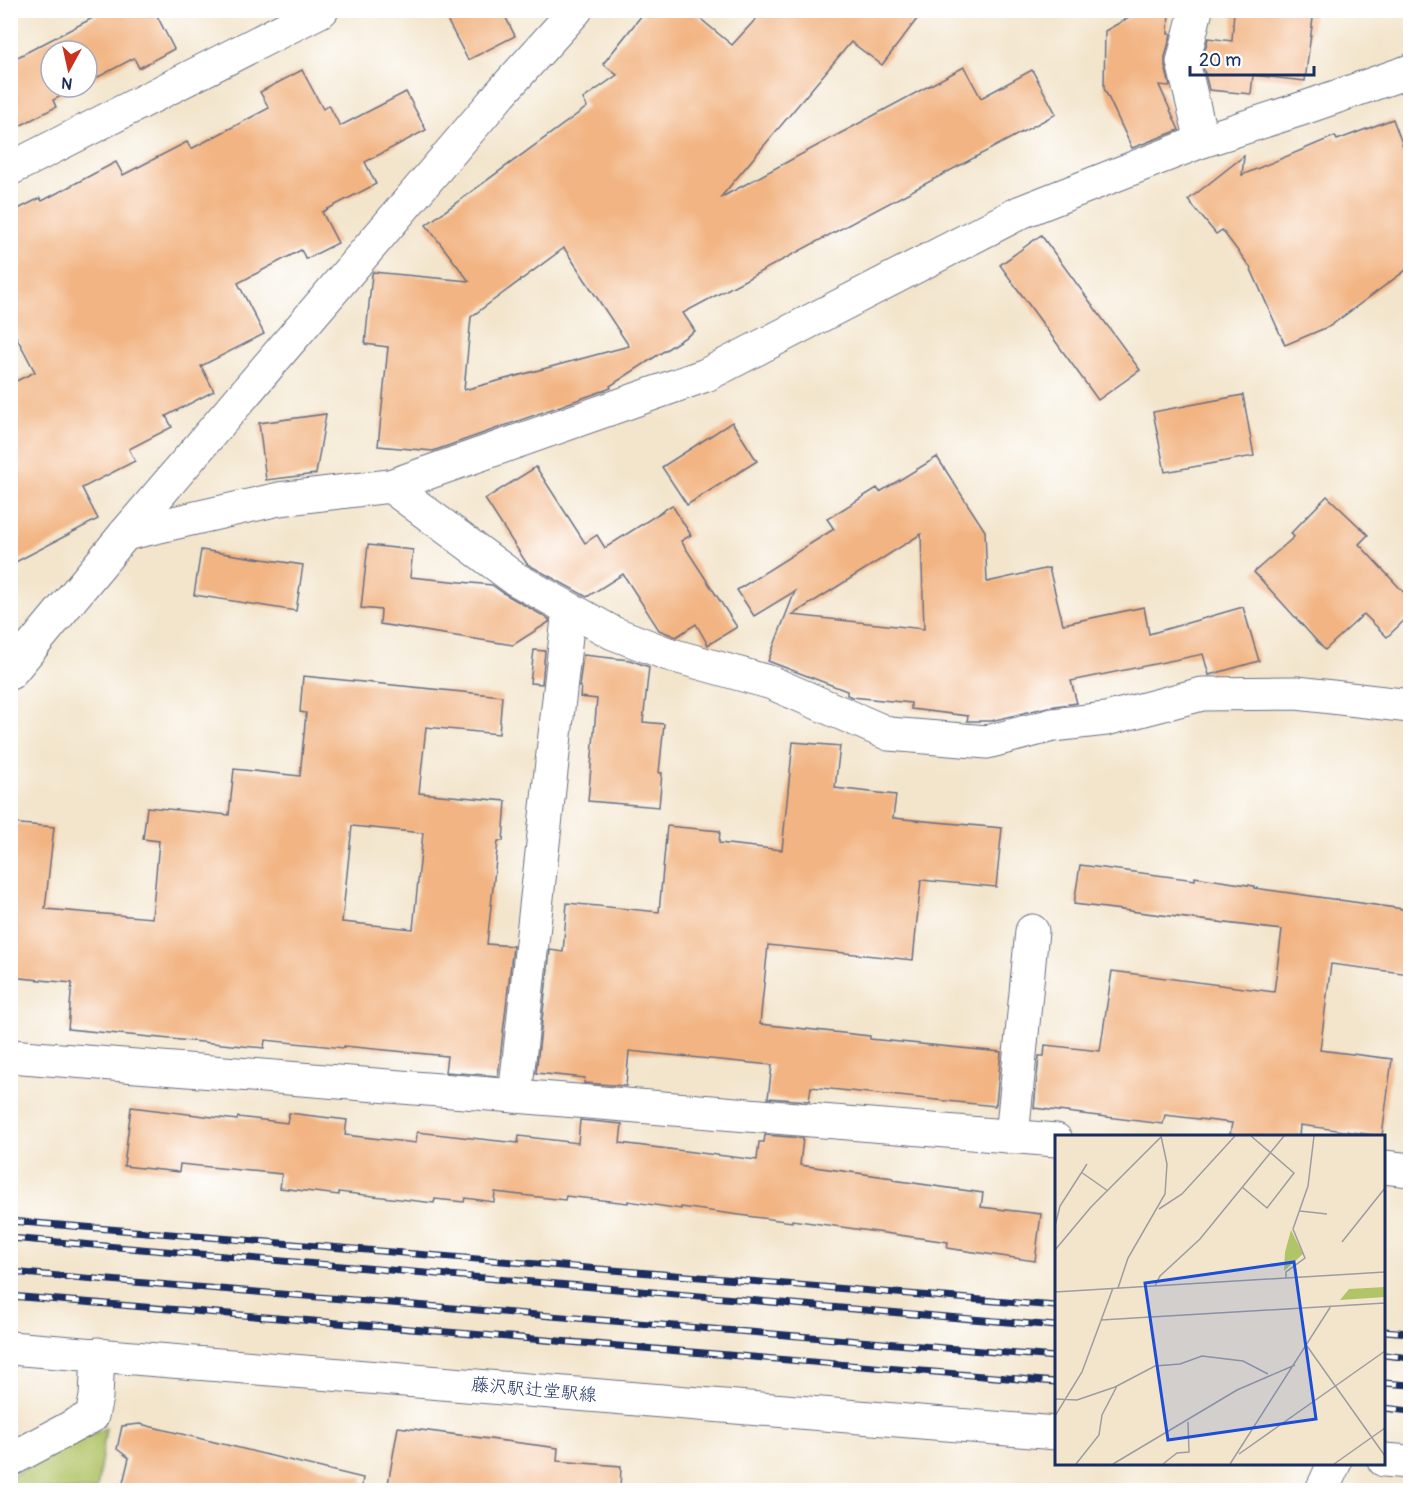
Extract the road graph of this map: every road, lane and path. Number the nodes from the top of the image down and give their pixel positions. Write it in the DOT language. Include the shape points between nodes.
graph roads {
  1 [pos="322,10"];
  2 [pos="576,10"];
  3 [pos="1196,10"];
  4 [pos="1410,71"];
  5 [pos="1202,141"];
  6 [pos="10,169"];
  7 [pos="390,486"];
  8 [pos="125,534"];
  9 [pos="569,609"];
  10 [pos="10,673"];
  11 [pos="1410,706"];
  12 [pos="1032,931"];
  13 [pos="10,1056"];
  14 [pos="515,1096"];
  15 [pos="1012,1137"];
  16 [pos="1055,1140"];
  17 [pos="1385,1167"];
  18 [pos="1410,1170"];
  19 [pos="10,1348"];
  20 [pos="98,1354"];
  21 [pos="1055,1432"];
  22 [pos="14,1444"];
  23 [pos="1385,1460"];
  24 [pos="1410,1462"];
  25 [pos="1334,1465"];
  26 [pos="1322,1491"];
  1 -- 6 [label="street"];
  2 -- 8 [label="street"];
  3 -- 5 [label="street" via="1183,62"];
  4 -- 5 [label="street"];
  5 -- 7 [label="street" via="1021,212 706,375"];
  7 -- 8 [label="street" via="279,499"];
  7 -- 9 [label="street" via="514,578"];
  8 -- 10 [label="street"];
  9 -- 11 [label="street" via="613,633 668,654 772,683 889,734 987,742 1053,725 1106,719 1202,694 1297,693"];
  9 -- 14 [label="street"];
  12 -- 15 [label="street"];
  13 -- 14 [label="street"];
  14 -- 15 [label="street"];
  15 -- 16 [label="street"];
  17 -- 18 [label="street"];
  19 -- 20 [label="street, 藤沢駅辻堂駅線"];
  20 -- 21 [label="street, 藤沢駅辻堂駅線"];
  20 -- 22 [label="street" via="92,1416"];
  23 -- 24 [label="street"];
  25 -- 26 [label="street"];
}
